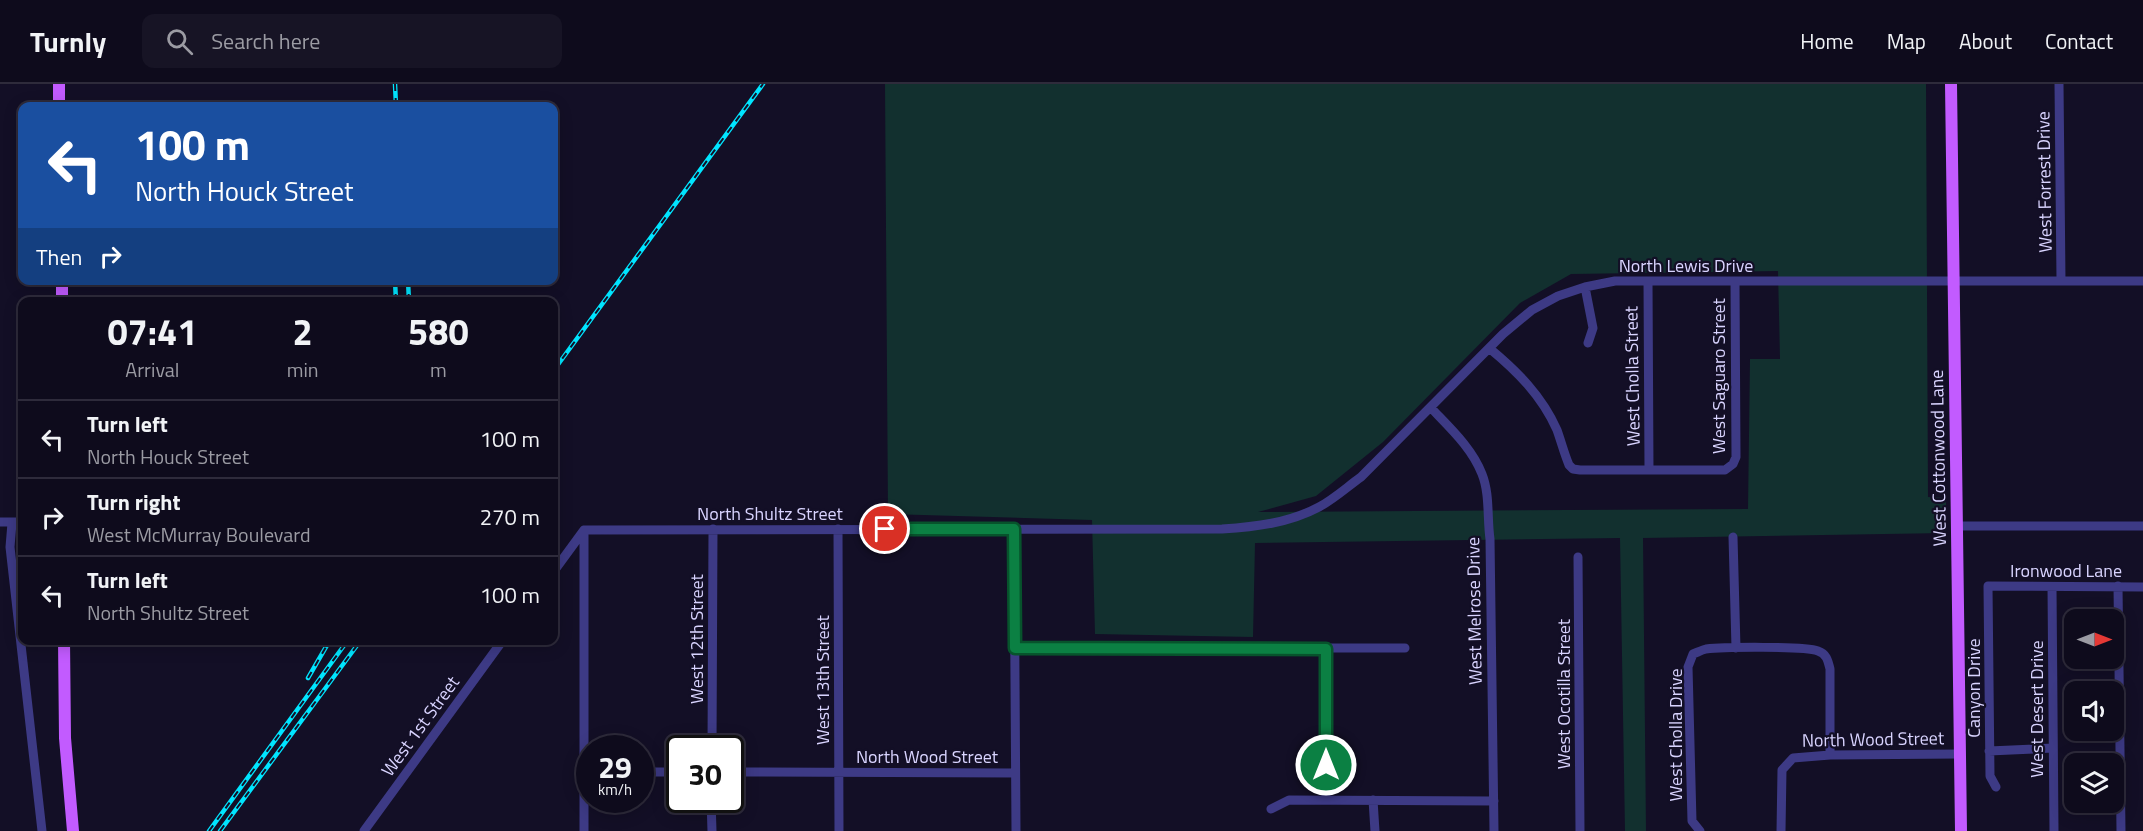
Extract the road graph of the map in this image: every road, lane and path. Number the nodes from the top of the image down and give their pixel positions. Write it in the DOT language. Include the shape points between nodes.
graph roads {
  1 [pos="59,84"];
  2 [pos="1951,84"];
  3 [pos="2059,84"];
  4 [pos="59,102"];
  5 [pos="1953,280"];
  6 [pos="2061,280"];
  7 [pos="1648,281"];
  8 [pos="2143,281"];
  9 [pos="1735,282"];
  10 [pos="1586,287"];
  11 [pos="1588,343"];
  12 [pos="1489,348"];
  13 [pos="1431,408"];
  14 [pos="1649,470"];
  15 [pos="0,522"];
  16 [pos="1279,522"];
  17 [pos="17,523"];
  18 [pos="1957,526"];
  19 [pos="2143,526"];
  20 [pos="713,529"];
  21 [pos="838,529"];
  22 [pos="1014,529"];
  23 [pos="584,530"];
  24 [pos="1733,537"];
  25 [pos="1578,557"];
  26 [pos="558,566"];
  27 [pos="1988,586"];
  28 [pos="2118,586"];
  29 [pos="2052,587"];
  30 [pos="2143,587"];
  31 [pos="18,618"];
  32 [pos="21,645"];
  33 [pos="64,645"];
  34 [pos="499,645"];
  35 [pos="1015,648"];
  36 [pos="1406,648"];
  37 [pos="1736,648"];
  38 [pos="1326,649"];
  39 [pos="587,735"];
  40 [pos="712,735"];
  41 [pos="2053,748"];
  42 [pos="1989,751"];
  43 [pos="1960,754"];
  44 [pos="1830,755"];
  45 [pos="744,772"];
  46 [pos="839,772"];
  47 [pos="1015,773"];
  48 [pos="1996,787"];
  49 [pos="71,798"];
  50 [pos="1326,800"];
  51 [pos="1373,800"];
  52 [pos="1494,801"];
  53 [pos="1271,809"];
  54 [pos="585,813"];
  55 [pos="711,813"];
  56 [pos="42,831"];
  57 [pos="73,831"];
  58 [pos="83,831"];
  59 [pos="364,831"];
  60 [pos="584,831"];
  61 [pos="712,831"];
  62 [pos="839,831"];
  63 [pos="1016,831"];
  64 [pos="1375,831"];
  65 [pos="1494,831"];
  66 [pos="1580,831"];
  67 [pos="1700,831"];
  68 [pos="1781,831"];
  69 [pos="1961,831"];
  70 [pos="2054,831"];
  71 [pos="2121,831"];
  1 -- 4 [label="main road"];
  2 -- 5 [label="main road, West Cottonwood Lane"];
  3 -- 6 [label="street, West Forrest Drive"];
  5 -- 6 [label="street, North Lewis Drive"];
  5 -- 9 [label="street, North Lewis Drive"];
  5 -- 18 [label="main road, West Cottonwood Lane"];
  6 -- 8 [label="street, North Lewis Drive"];
  7 -- 9 [label="street, North Lewis Drive"];
  7 -- 10 [label="street, North Lewis Drive" via="1615,280"];
  7 -- 14 [label="street, West Cholla Street"];
  9 -- 14 [label="street, West Saguaro Street" via="1736,457 1729,468 1719,471"];
  10 -- 11 [label="street" via="1593,328"];
  10 -- 12 [label="street, North Lewis Drive" via="1532,310"];
  12 -- 13 [label="street, North Lewis Drive"];
  12 -- 14 [label="street" via="1542,403 1573,469"];
  13 -- 16 [label="street, North Lewis Drive" via="1339,494"];
  13 -- 52 [label="street, West Melrose Drive" via="1464,442 1483,474 1490,539"];
  15 -- 17 [label="street"];
  16 -- 22 [label="street, North Shultz Street" via="1222,529"];
  17 -- 31 [label="street" via="10,547"];
  18 -- 19 [label="street"];
  18 -- 43 [label="main road, West Cottonwood Lane"];
  20 -- 21 [label="street, North Shultz Street"];
  20 -- 23 [label="street, North Shultz Street"];
  20 -- 40 [label="street, West 12th Street"];
  21 -- 22 [label="street, North Shultz Street"];
  21 -- 46 [label="street, West 13th Street"];
  22 -- 35 [label="street"];
  23 -- 26 [label="street"];
  23 -- 39 [label="street"];
  24 -- 37 [label="street"];
  25 -- 66 [label="street, West Ocotilla Street"];
  27 -- 29 [label="street, Ironwood Lane"];
  27 -- 42 [label="street, Canyon Drive"];
  28 -- 29 [label="street, Ironwood Lane"];
  28 -- 30 [label="street, Ironwood Lane"];
  28 -- 71 [label="street"];
  29 -- 41 [label="street, West Desert Drive"];
  32 -- 56 [label="street"];
  33 -- 49 [label="main road" via="65,738"];
  34 -- 59 [label="street, West 1st Street"];
  35 -- 38 [label="street"];
  35 -- 47 [label="street"];
  36 -- 38 [label="street"];
  37 -- 44 [label="street, West Cholla Drive" via="1809,649 1824,654 1830,669"];
  37 -- 67 [label="street, West Cholla Drive" via="1700,651 1688,667 1692,821"];
  38 -- 50 [label="street"];
  41 -- 42 [label="street"];
  41 -- 70 [label="street, West Desert Drive"];
  42 -- 48 [label="street, Canyon Drive" via="1990,776"];
  43 -- 44 [label="street, North Wood Street"];
  43 -- 69 [label="main road, West Cottonwood Lane"];
  44 -- 68 [label="street, North Wood Street" via="1793,758 1782,770"];
  45 -- 46 [label="street, North Wood Street"];
  46 -- 47 [label="street, North Wood Street"];
  46 -- 62 [label="street, West 13th Street"];
  47 -- 63 [label="street"];
  49 -- 57 [label="main road"];
  49 -- 58 [label="main road"];
  50 -- 51 [label="street"];
  50 -- 53 [label="street" via="1289,800"];
  51 -- 52 [label="street"];
  51 -- 64 [label="street"];
  52 -- 65 [label="street, West Melrose Drive"];
  54 -- 60 [label="street"];
  55 -- 61 [label="street"];
}
